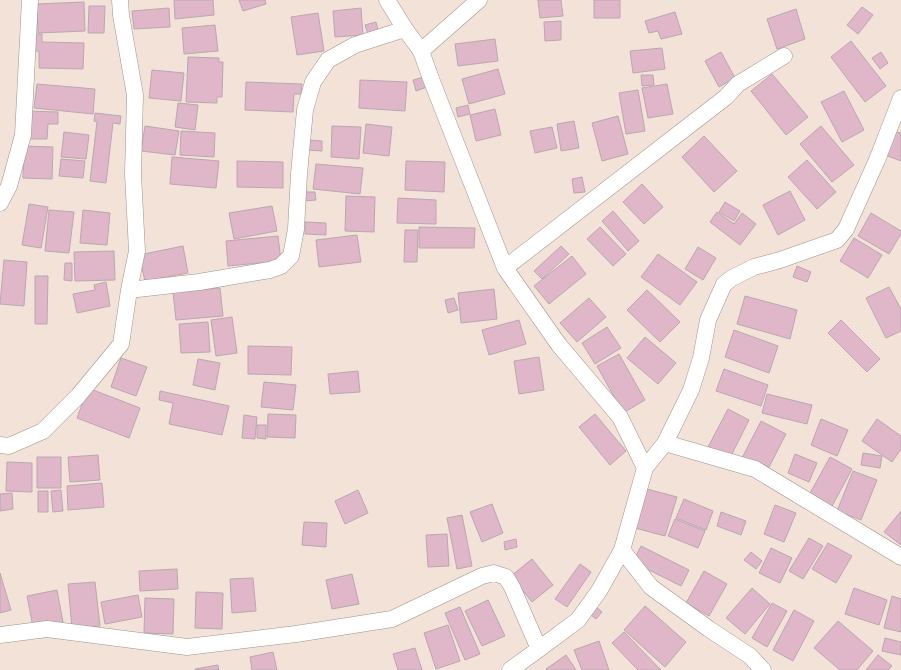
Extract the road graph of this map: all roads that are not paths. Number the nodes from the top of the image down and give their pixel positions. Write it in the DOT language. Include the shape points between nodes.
graph roads {
  1 [pos="30,0"];
  2 [pos="120,0"];
  3 [pos="387,0"];
  4 [pos="479,0"];
  5 [pos="405,29"];
  6 [pos="421,51"];
  7 [pos="784,56"];
  8 [pos="901,98"];
  9 [pos="0,203"];
  10 [pos="505,268"];
  11 [pos="129,290"];
  12 [pos="665,443"];
  13 [pos="0,445"];
  14 [pos="645,468"];
  15 [pos="622,550"];
  16 [pos="901,557"];
  17 [pos="0,635"];
  18 [pos="539,650"];
  19 [pos="510,670"];
  20 [pos="763,670"];
  1 -- 9 [label="street" via="23,135 9,186"];
  2 -- 11 [label="street" via="135,95 133,174 137,251"];
  3 -- 5 [label="street"];
  4 -- 6 [label="street"];
  5 -- 6 [label="street"];
  5 -- 11 [label="street" via="355,45 328,60 313,82 305,110 296,229 291,256 282,266 206,281"];
  6 -- 10 [label="street"];
  7 -- 10 [label="street" via="738,84 726,97"];
  8 -- 12 [label="street" via="846,229 836,240 754,267 724,284 708,320 701,358 691,390"];
  10 -- 14 [label="street" via="559,345 620,417"];
  11 -- 13 [label="street" via="121,344 78,396 44,431 10,446"];
  12 -- 14 [label="street"];
  12 -- 16 [label="street" via="755,469"];
  14 -- 15 [label="street"];
  15 -- 18 [label="street" via="599,591 578,620"];
  15 -- 20 [label="street" via="651,587 750,656"];
  17 -- 18 [label="street" via="47,628 187,647 296,634 392,619 482,576 494,573 506,577 512,587"];
  18 -- 19 [label="street"];
}
